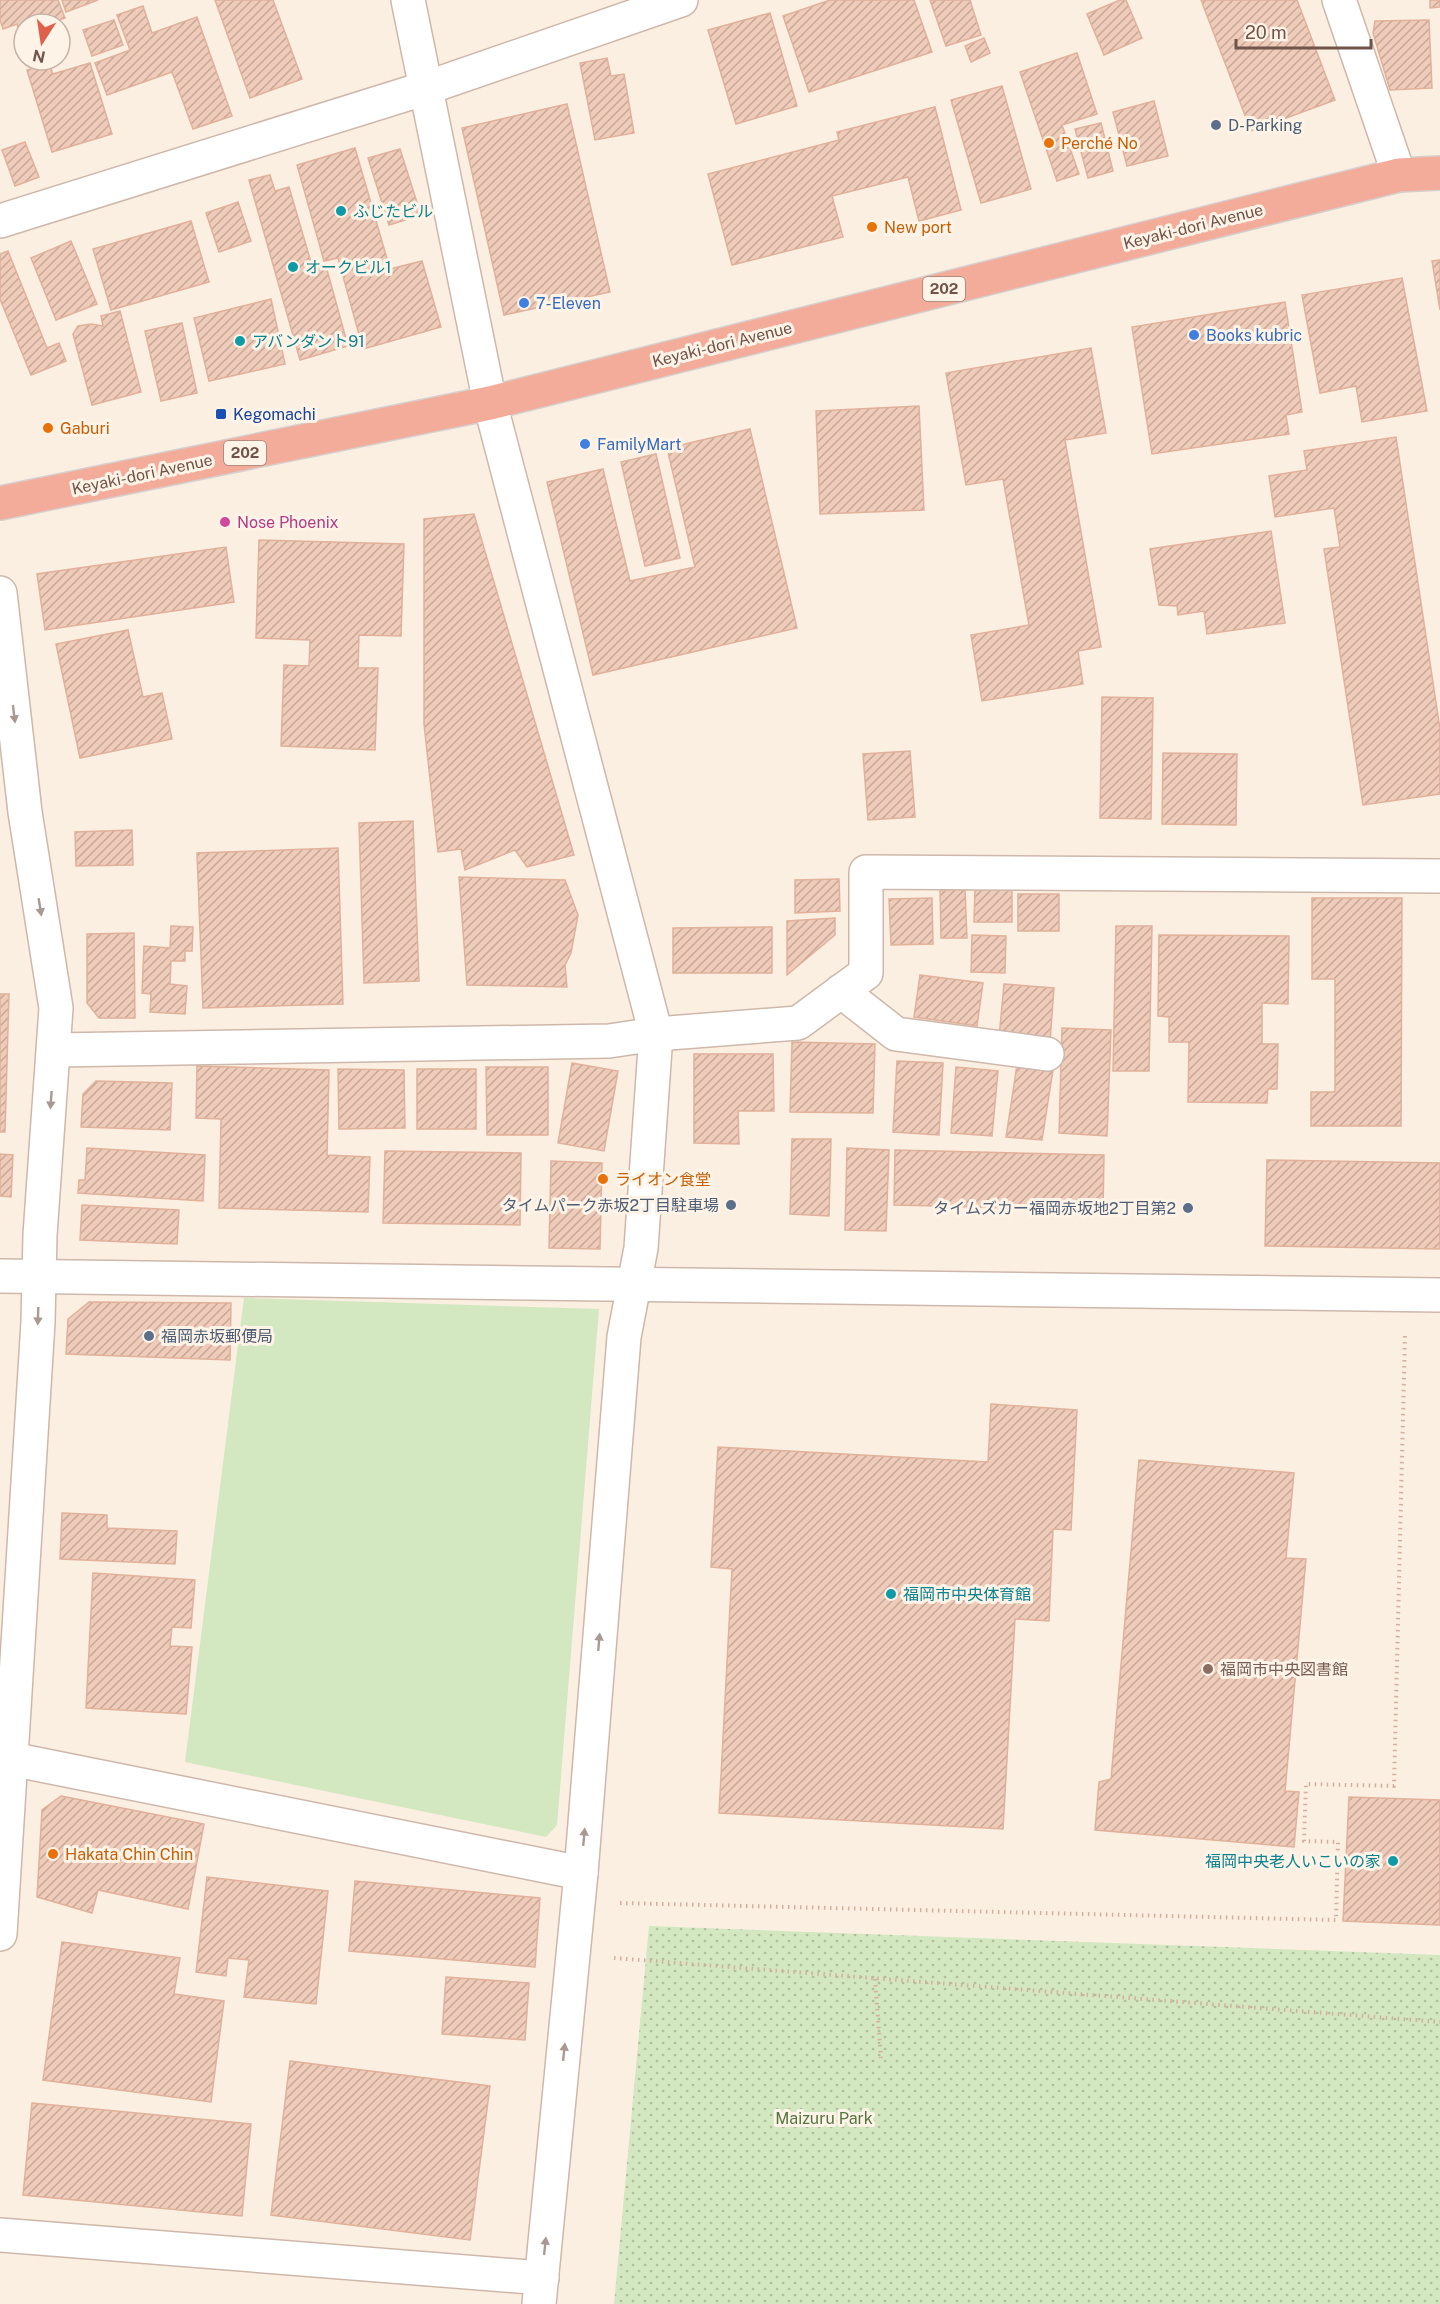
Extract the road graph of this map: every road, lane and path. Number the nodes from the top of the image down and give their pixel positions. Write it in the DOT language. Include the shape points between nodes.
graph roads {
  1 [pos="408,0"];
  2 [pos="681,0"];
  3 [pos="1339,0"];
  4 [pos="426,88"];
  5 [pos="1440,173"];
  6 [pos="1399,175"];
  7 [pos="0,221"];
  8 [pos="490,403"];
  9 [pos="0,503"];
  10 [pos="0,593"];
  11 [pos="1440,876"];
  12 [pos="841,991"];
  13 [pos="656,1034"];
  14 [pos="55,1050"];
  15 [pos="1047,1054"];
  16 [pos="0,1276"];
  17 [pos="40,1276"];
  18 [pos="634,1284"];
  19 [pos="1440,1295"];
  20 [pos="1405,1330"];
  21 [pos="5,1761"];
  22 [pos="581,1873"];
  23 [pos="620,1891"];
  24 [pos="620,1903"];
  25 [pos="618,1914"];
  26 [pos="0,1934"];
  27 [pos="615,1947"];
  28 [pos="614,1958"];
  29 [pos="613,1970"];
  30 [pos="875,1979"];
  31 [pos="1440,2022"];
  32 [pos="881,2058"];
  33 [pos="0,2235"];
  34 [pos="541,2291"];
  1 -- 4 [label="street"];
  2 -- 4 [label="street"];
  3 -- 6 [label="street"];
  4 -- 7 [label="street"];
  4 -- 8 [label="street"];
  5 -- 6 [label="highway, Keyaki-dori Avenue / 202"];
  6 -- 8 [label="highway, Keyaki-dori Avenue / 202"];
  8 -- 9 [label="highway, Keyaki-dori Avenue / 202"];
  8 -- 13 [label="street"];
  10 -- 14 [label="street, one-way" via="25,812 56,1008"];
  11 -- 12 [label="street" via="866,872 866,973"];
  12 -- 13 [label="street" via="798,1023"];
  12 -- 15 [label="street" via="896,1034"];
  13 -- 14 [label="street" via="609,1041"];
  13 -- 18 [label="street" via="641,1248"];
  14 -- 17 [label="street, one-way"];
  16 -- 17 [label="street"];
  17 -- 18 [label="street"];
  17 -- 21 [label="street, one-way"];
  18 -- 19 [label="street"];
  22 -- 18 [label="street, one-way" via="624,1337"];
  20 -- 24 [label="path" via="1394,1786 1306,1784 1304,1841 1338,1842 1336,1920"];
  21 -- 22 [label="street"];
  21 -- 26 [label="street"];
  34 -- 22 [label="street, one-way"];
  23 -- 24 [label="path"];
  24 -- 25 [label="path"];
  27 -- 28 [label="path"];
  28 -- 29 [label="path"];
  28 -- 30 [label="path"];
  30 -- 31 [label="path"];
  30 -- 32 [label="path"];
  33 -- 34 [label="street"];
}
